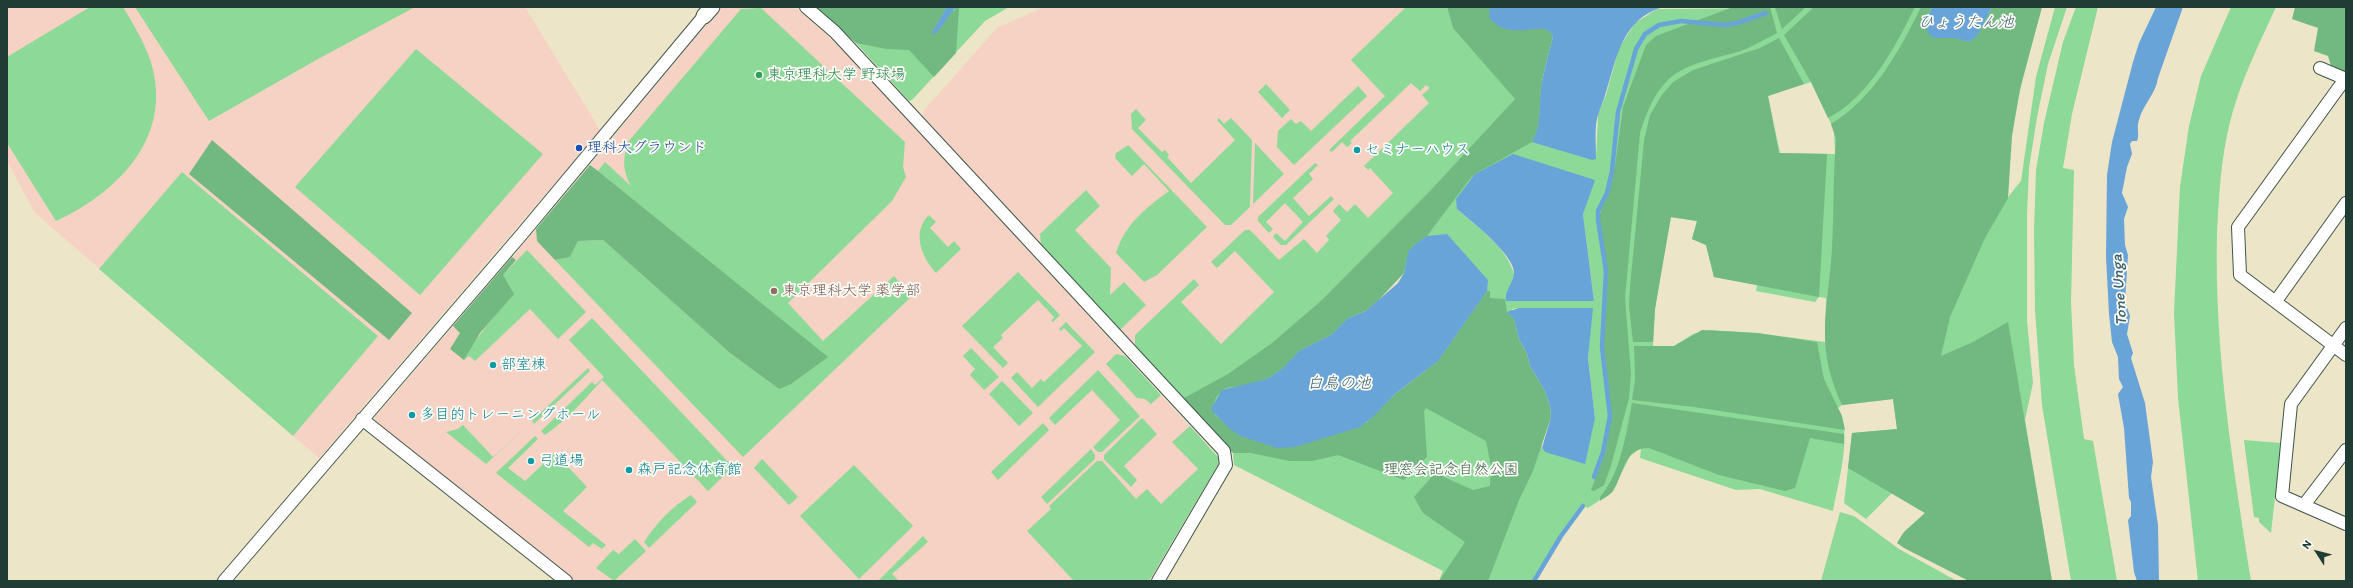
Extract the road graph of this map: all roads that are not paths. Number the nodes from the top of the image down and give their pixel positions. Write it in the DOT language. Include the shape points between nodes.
graph roads {
  1 [pos="806,7"];
  2 [pos="708,12"];
  3 [pos="2320,68"];
  4 [pos="2345,79"];
  5 [pos="2346,203"];
  6 [pos="2276,301"];
  7 [pos="2346,328"];
  8 [pos="2334,345"];
  9 [pos="2346,355"];
  10 [pos="362,419"];
  11 [pos="2346,450"];
  12 [pos="2304,505"];
  13 [pos="2346,524"];
  14 [pos="224,581"];
  15 [pos="566,581"];
  16 [pos="1158,581"];
  1 -- 16 [label="street" via="835,32 1224,451 1226,464"];
  2 -- 10 [label="street" via="527,228"];
  3 -- 4 [label="street"];
  4 -- 6 [label="street" via="2238,227 2240,275"];
  5 -- 6 [label="street"];
  6 -- 8 [label="street"];
  7 -- 8 [label="street"];
  8 -- 9 [label="street"];
  8 -- 12 [label="street" via="2290,404 2282,496"];
  10 -- 14 [label="street"];
  10 -- 15 [label="street"];
  11 -- 12 [label="street"];
  12 -- 13 [label="street"];
}
